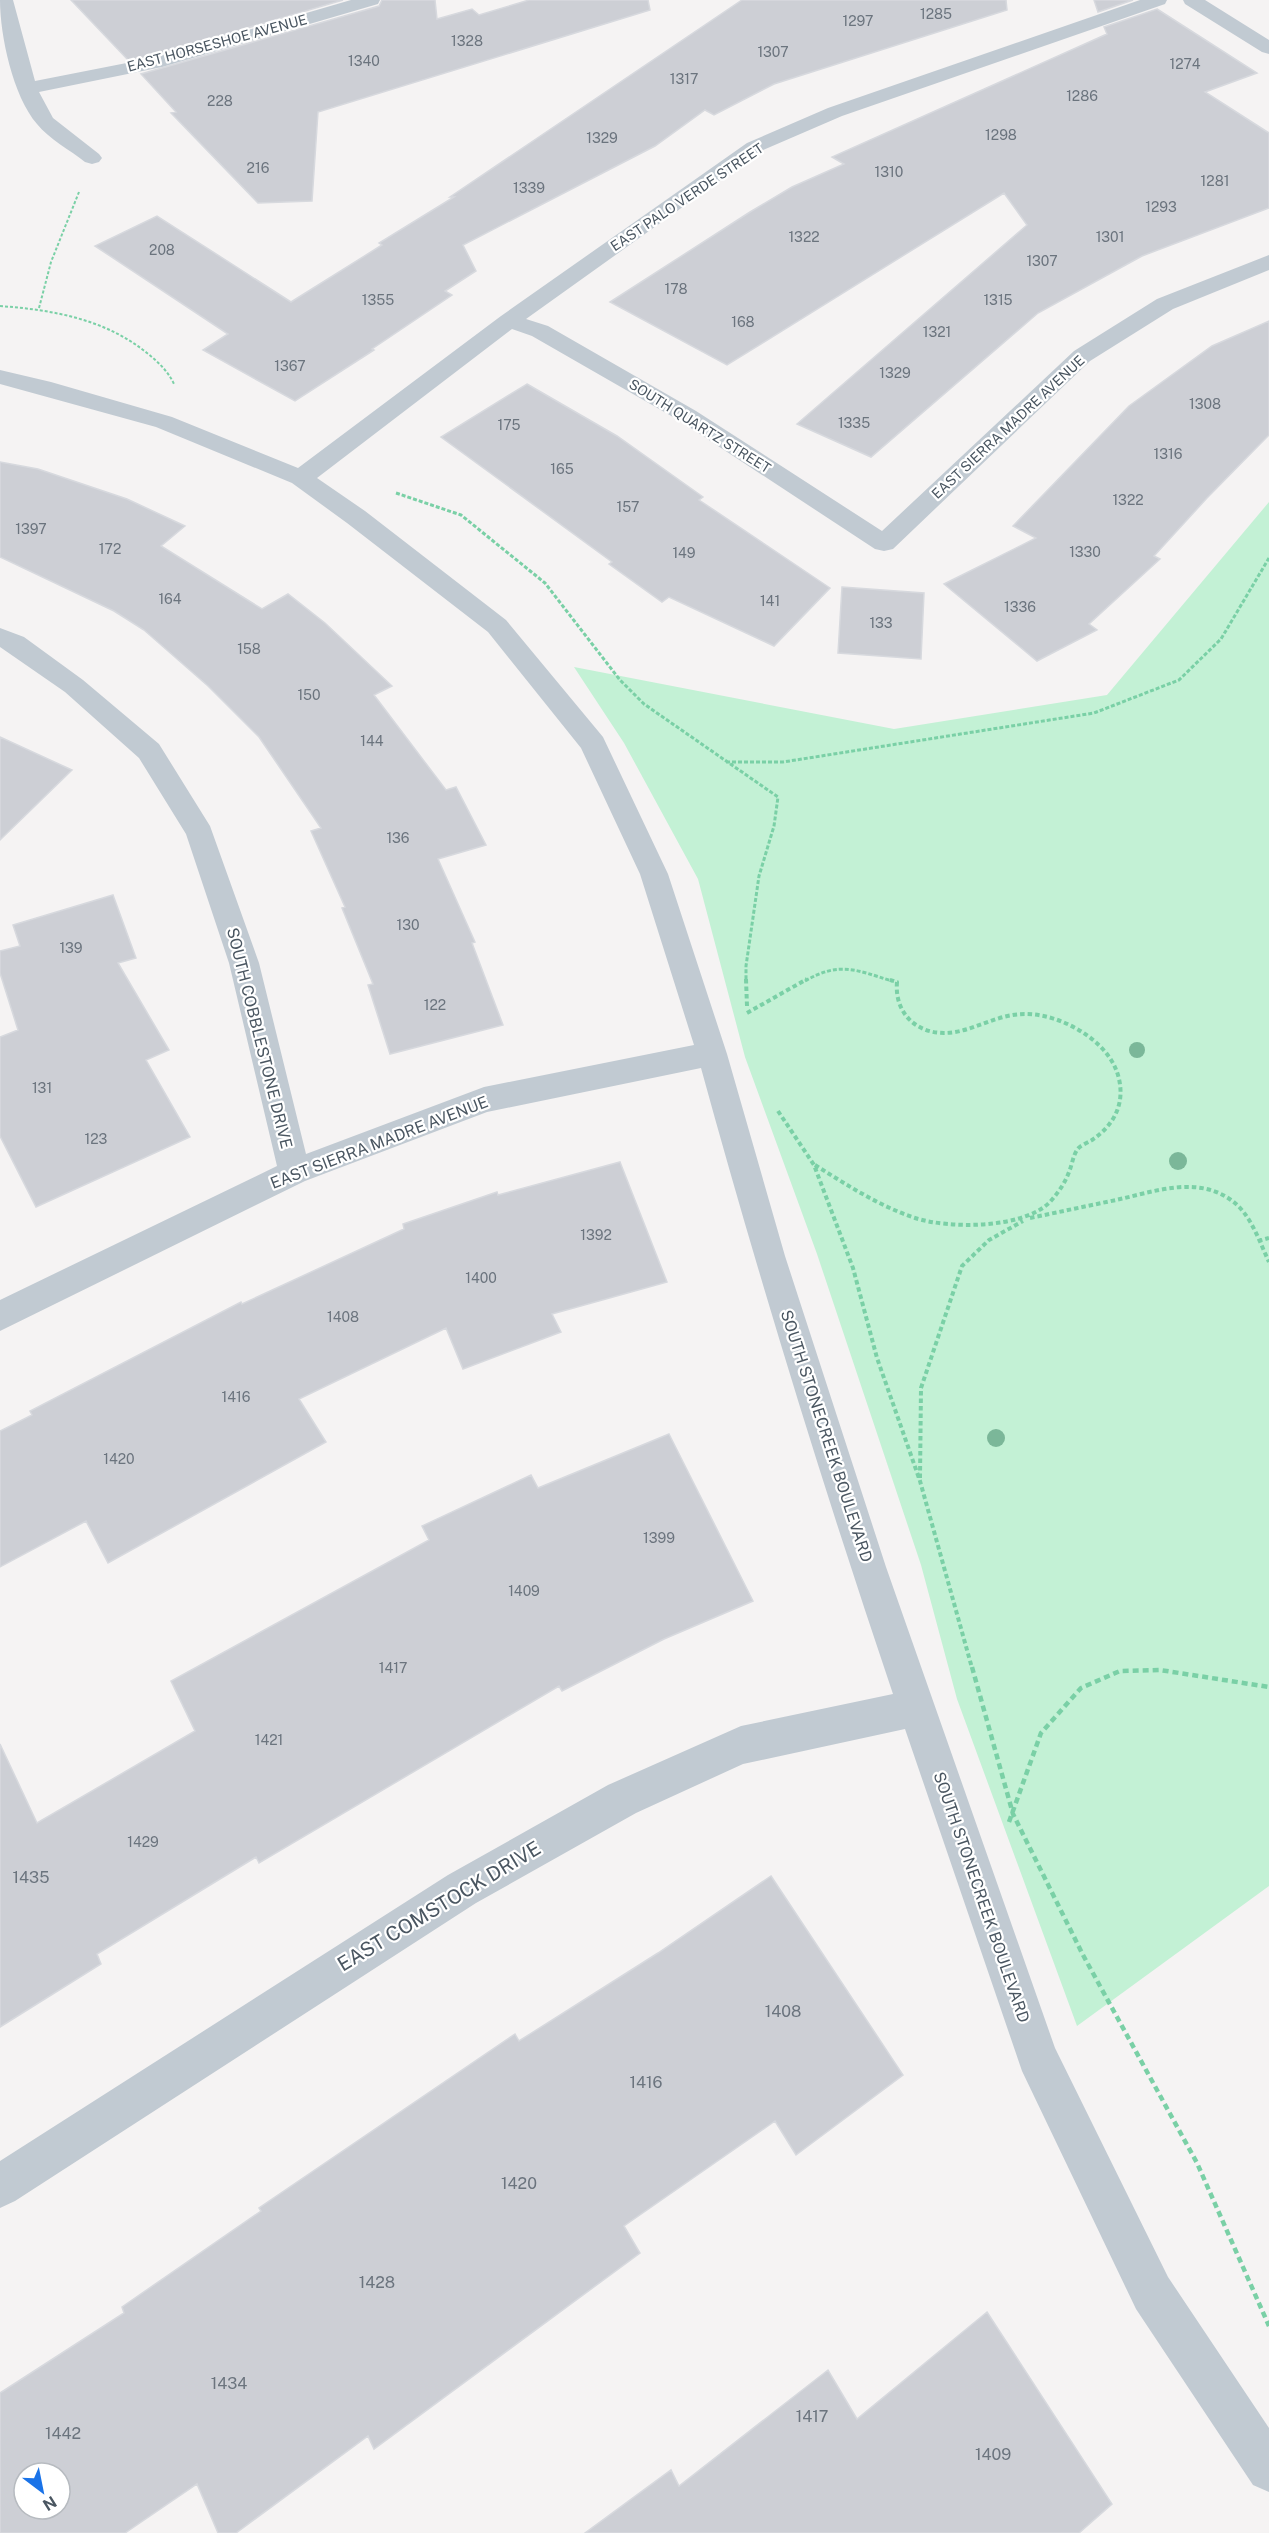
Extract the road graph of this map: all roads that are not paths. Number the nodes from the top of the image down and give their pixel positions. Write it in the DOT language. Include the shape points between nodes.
graph roads {
  1 [pos="3,0"];
  2 [pos="371,0"];
  3 [pos="1158,0"];
  4 [pos="1192,0"];
  5 [pos="1269,48"];
  6 [pos="27,88"];
  7 [pos="92,158"];
  8 [pos="1269,261"];
  9 [pos="509,321"];
  10 [pos="0,378"];
  11 [pos="300,478"];
  12 [pos="884,543"];
  13 [pos="0,637"];
  14 [pos="712,1054"];
  15 [pos="294,1172"];
  16 [pos="0,1316"];
  17 [pos="916,1708"];
  18 [pos="0,2186"];
  19 [pos="1269,2469"];
  1 -- 6 [label="street"];
  2 -- 6 [label="street, EAST HORSESHOE AVENUE" via="155,63"];
  3 -- 9 [label="street, EAST PALO VERDE STREET" via="835,112 754,147"];
  4 -- 5 [label="street"];
  6 -- 7 [label="street" via="45,121"];
  8 -- 12 [label="street, EAST SIERRA MADRE AVENUE" via="1165,304 1082,356"];
  9 -- 11 [label="street, EAST PALO VERDE STREET"];
  9 -- 12 [label="street, SOUTH QUARTZ STREET" via="540,331 688,416"];
  10 -- 11 [label="street" via="164,422"];
  11 -- 14 [label="street, SOUTH STONECREEK BOULEVARD" via="496,626 593,744 654,874"];
  13 -- 15 [label="street, SOUTH COBBLESTONE DRIVE" via="15,643 74,686 149,751 200,833 244,963"];
  14 -- 15 [label="street, EAST SIERRA MADRE AVENUE" via="484,1100"];
  14 -- 17 [label="street, SOUTH STONECREEK BOULEVARD" via="769,1256"];
  15 -- 16 [label="street, EAST SIERRA MADRE AVENUE"];
  17 -- 18 [label="street, EAST COMSTOCK DRIVE" via="741,1745 622,1798 462,1889"];
  17 -- 19 [label="street, SOUTH STONECREEK BOULEVARD" via="1037,2056 1152,2293"];
}
